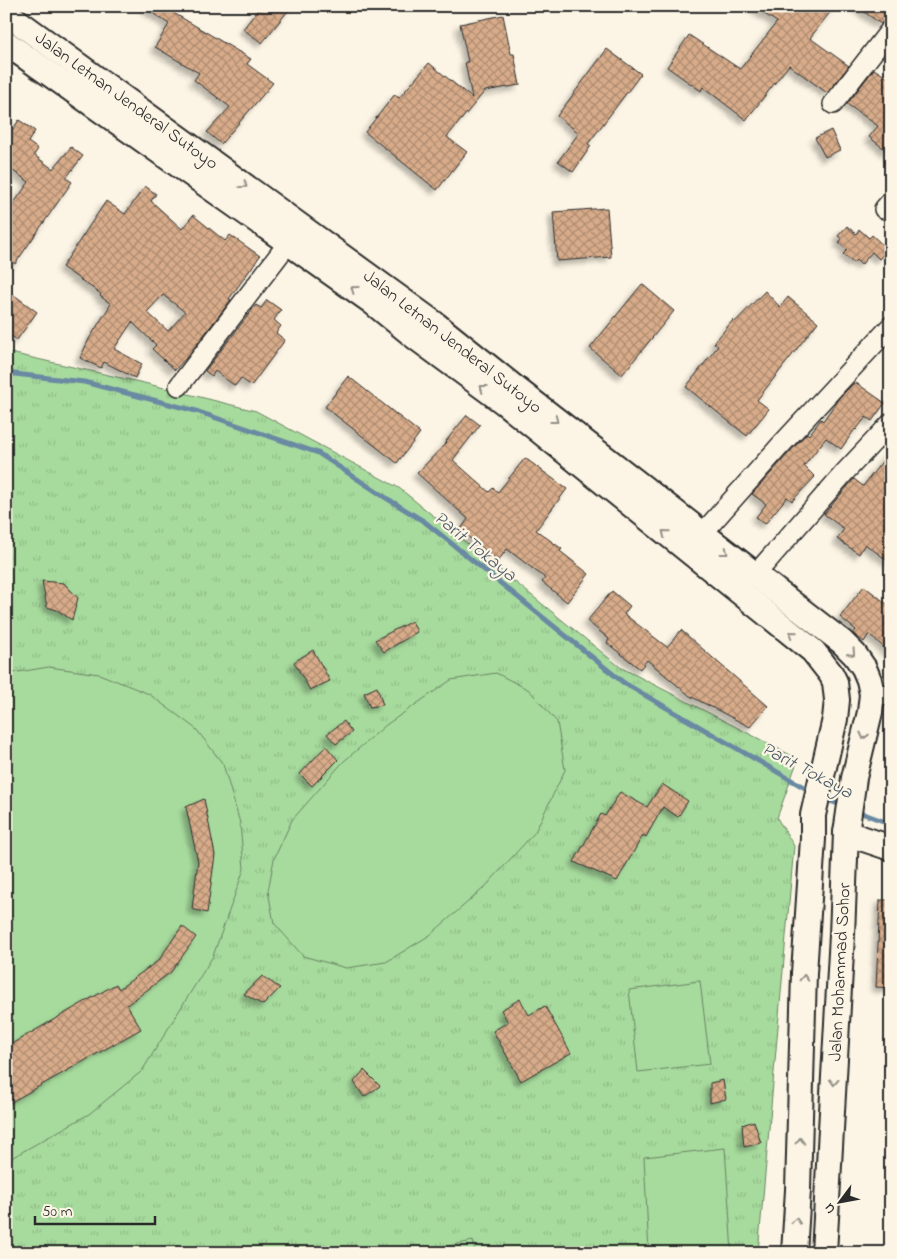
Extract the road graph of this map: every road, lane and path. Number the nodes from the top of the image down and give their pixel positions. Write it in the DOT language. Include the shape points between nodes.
graph roads {
  1 [pos="6,13"];
  2 [pos="891,29"];
  3 [pos="6,43"];
  4 [pos="834,104"];
  5 [pos="289,242"];
  6 [pos="891,326"];
  7 [pos="179,386"];
  8 [pos="510,396"];
  9 [pos="891,423"];
  10 [pos="702,534"];
  11 [pos="755,575"];
  12 [pos="882,694"];
  13 [pos="837,700"];
  14 [pos="846,828"];
  15 [pos="891,848"];
  16 [pos="798,1190"];
  17 [pos="827,1193"];
  18 [pos="794,1253"];
  19 [pos="824,1253"];
  1 -- 8 [label="street, Jalan Letnan Jenderal Sutoyo, one-way" via="436,324"];
  2 -- 4 [label="street"];
  3 -- 5 [label="street, Jalan Letnan Jenderal Sutoyo"];
  5 -- 7 [label="street"];
  8 -- 5 [label="street, Jalan Letnan Jenderal Sutoyo, one-way" via="414,336"];
  6 -- 10 [label="street"];
  8 -- 10 [label="street, Jalan Letnan Jenderal Sutoyo, one-way"];
  13 -- 8 [label="street, Jalan Letnan Jenderal Sutoyo, one-way" via="831,674 812,651"];
  9 -- 11 [label="street"];
  10 -- 11 [label="street, Jalan Letnan Jenderal Sutoyo, one-way"];
  11 -- 12 [label="street, Jalan Letnan Jenderal Sutoyo, one-way" via="842,642"];
  12 -- 14 [label="street, Jalan Mohammad Sohor, one-way" via="870,712"];
  16 -- 13 [label="street, Jalan Mohammad Sohor, one-way" via="804,973 813,815"];
  14 -- 15 [label="street"];
  14 -- 17 [label="street, Jalan Mohammad Sohor, one-way"];
  16 -- 17 [label="street"];
  18 -- 16 [label="street, Jalan Mohammad Sohor, one-way"];
  17 -- 19 [label="street, Jalan Mohammad Sohor"];
}
